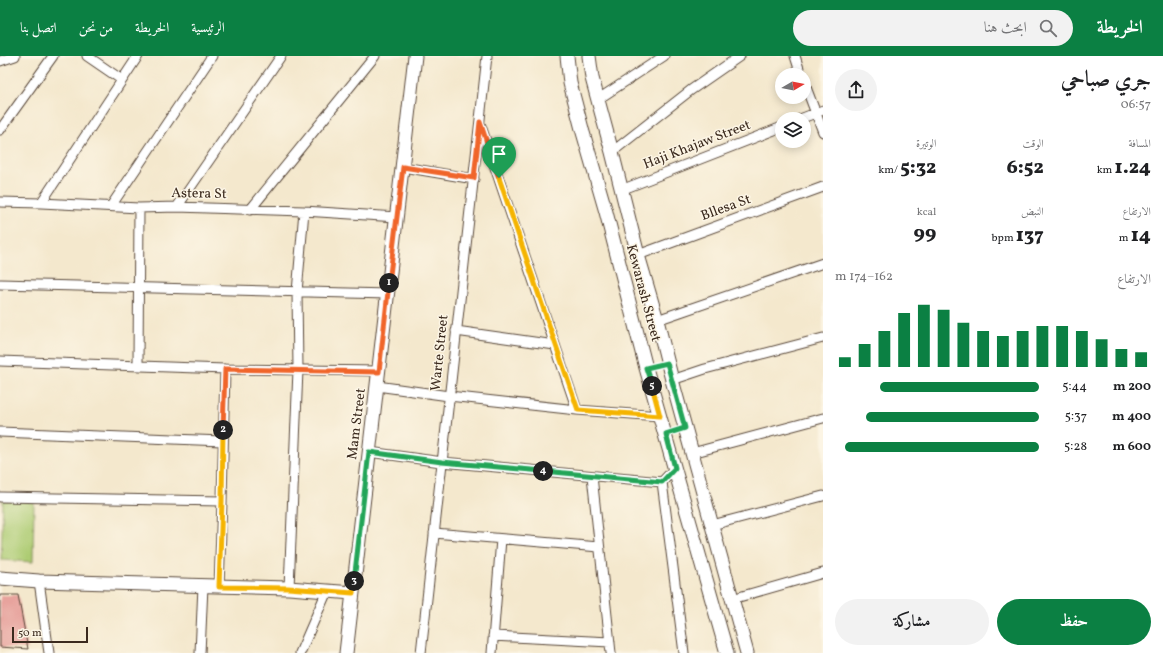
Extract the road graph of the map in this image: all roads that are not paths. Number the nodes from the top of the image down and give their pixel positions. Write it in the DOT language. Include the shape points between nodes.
graph roads {
  1 [pos="15,56"];
  2 [pos="53,56"];
  3 [pos="87,56"];
  4 [pos="138,56"];
  5 [pos="212,56"];
  6 [pos="281,56"];
  7 [pos="375,56"];
  8 [pos="416,56"];
  9 [pos="488,56"];
  10 [pos="567,56"];
  11 [pos="588,56"];
  12 [pos="664,56"];
  13 [pos="740,56"];
  14 [pos="795,56"];
  15 [pos="0,61"];
  16 [pos="799,68"];
  17 [pos="122,80"];
  18 [pos="811,96"];
  19 [pos="598,100"];
  20 [pos="819,112"];
  21 [pos="480,122"];
  22 [pos="0,130"];
  23 [pos="775,130"];
  24 [pos="823,132"];
  25 [pos="612,152"];
  26 [pos="403,167"];
  27 [pos="474,178"];
  28 [pos="823,187"];
  29 [pos="621,190"];
  30 [pos="0,202"];
  31 [pos="41,203"];
  32 [pos="111,206"];
  33 [pos="177,207"];
  34 [pos="139,208"];
  35 [pos="250,210"];
  36 [pos="304,211"];
  37 [pos="397,217"];
  38 [pos="638,256"];
  39 [pos="823,264"];
  40 [pos="0,284"];
  41 [pos="139,288"];
  42 [pos="297,292"];
  43 [pos="388,294"];
  44 [pos="657,320"];
  45 [pos="456,331"];
  46 [pos="823,338"];
  47 [pos="555,345"];
  48 [pos="0,361"];
  49 [pos="667,363"];
  50 [pos="138,366"];
  51 [pos="646,368"];
  52 [pos="225,369"];
  53 [pos="298,370"];
  54 [pos="379,372"];
  55 [pos="672,380"];
  56 [pos="377,386"];
  57 [pos="449,396"];
  58 [pos="578,410"];
  59 [pos="660,416"];
  60 [pos="823,418"];
  61 [pos="685,428"];
  62 [pos="0,432"];
  63 [pos="666,434"];
  64 [pos="222,441"];
  65 [pos="369,452"];
  66 [pos="692,453"];
  67 [pos="442,462"];
  68 [pos="675,468"];
  69 [pos="592,476"];
  70 [pos="662,482"];
  71 [pos="0,496"];
  72 [pos="823,496"];
  73 [pos="222,501"];
  74 [pos="712,525"];
  75 [pos="434,533"];
  76 [pos="501,539"];
  77 [pos="599,547"];
  78 [pos="823,573"];
  79 [pos="0,578"];
  80 [pos="39,581"];
  81 [pos="203,586"];
  82 [pos="219,587"];
  83 [pos="288,588"];
  84 [pos="327,591"];
  85 [pos="353,593"];
  86 [pos="732,599"];
  87 [pos="493,636"];
  88 [pos="610,642"];
  89 [pos="49,653"];
  90 [pos="200,653"];
  91 [pos="300,653"];
  92 [pos="346,653"];
  93 [pos="421,653"];
  94 [pos="492,653"];
  95 [pos="611,653"];
  96 [pos="684,653"];
  97 [pos="727,653"];
  98 [pos="747,653"];
  1 -- 15 [label="street"];
  2 -- 22 [label="street"];
  3 -- 17 [label="street"];
  4 -- 17 [label="street"];
  5 -- 32 [label="street"];
  6 -- 33 [label="street"];
  7 -- 35 [label="street"];
  8 -- 26 [label="main road, Mam Street"];
  9 -- 21 [label="street, Warte Street"];
  10 -- 51 [label="main road, Kewarash Street" via="570,83"];
  11 -- 19 [label="main road, Kewarash Street"];
  12 -- 19 [label="street"];
  13 -- 25 [label="street" via="691,90"];
  14 -- 16 [label="street"];
  17 -- 31 [label="street"];
  18 -- 20 [label="street"];
  19 -- 25 [label="main road, Kewarash Street"];
  20 -- 24 [label="street"];
  21 -- 27 [label="street, Warte Street"];
  21 -- 47 [label="street"];
  23 -- 29 [label="street, ‌Haji Khajaw Street"];
  25 -- 29 [label="main road, Kewarash Street"];
  26 -- 27 [label="street"];
  26 -- 37 [label="main road, Mam Street"];
  27 -- 45 [label="street, Warte Street"];
  28 -- 38 [label="street, Bllesa St"];
  29 -- 38 [label="main road, Kewarash Street"];
  30 -- 31 [label="street, Astera St"];
  31 -- 32 [label="street, Astera St"];
  32 -- 34 [label="street, Astera St"];
  33 -- 34 [label="street, Astera St"];
  33 -- 35 [label="street, Astera St"];
  34 -- 41 [label="street"];
  35 -- 36 [label="street, Astera St"];
  36 -- 37 [label="street, Astera St"];
  36 -- 42 [label="street"];
  37 -- 43 [label="main road, Mam Street"];
  38 -- 44 [label="main road, Kewarash Street"];
  39 -- 44 [label="street"];
  40 -- 41 [label="street"];
  41 -- 42 [label="street"];
  41 -- 50 [label="street"];
  42 -- 43 [label="street"];
  42 -- 53 [label="street"];
  43 -- 54 [label="main road, Mam Street"];
  44 -- 49 [label="main road, Kewarash Street"];
  45 -- 47 [label="street"];
  45 -- 57 [label="street, Warte Street"];
  46 -- 55 [label="street"];
  47 -- 58 [label="street"];
  48 -- 50 [label="street"];
  49 -- 51 [label="main road"];
  49 -- 55 [label="main road, Kewarash Street"];
  50 -- 52 [label="street"];
  51 -- 59 [label="main road, Kewarash Street"];
  52 -- 53 [label="street"];
  52 -- 64 [label="street"];
  53 -- 54 [label="street"];
  53 -- 83 [label="street"];
  54 -- 56 [label="main road, Mam Street"];
  55 -- 61 [label="main road, Kewarash Street"];
  56 -- 57 [label="street"];
  56 -- 65 [label="main road, Mam Street"];
  57 -- 58 [label="street"];
  57 -- 67 [label="street, Warte Street"];
  58 -- 59 [label="street"];
  59 -- 63 [label="main road, Kewarash Street"];
  60 -- 66 [label="street"];
  61 -- 63 [label="main road"];
  61 -- 66 [label="main road, Kewarash Street"];
  62 -- 64 [label="street"];
  63 -- 68 [label="main road, Kewarash Street"];
  64 -- 73 [label="street"];
  65 -- 67 [label="street"];
  65 -- 85 [label="main road, Mam Street"];
  66 -- 74 [label="main road, Kewarash Street"];
  67 -- 69 [label="street"];
  67 -- 75 [label="street, Warte Street"];
  68 -- 70 [label="street"];
  68 -- 97 [label="main road, Kewarash Street"];
  69 -- 70 [label="street"];
  69 -- 77 [label="street"];
  70 -- 96 [label="street"];
  71 -- 73 [label="street"];
  72 -- 74 [label="street"];
  73 -- 82 [label="street"];
  74 -- 86 [label="main road, Kewarash Street"];
  75 -- 76 [label="street"];
  75 -- 93 [label="street, Warte Street"];
  76 -- 77 [label="street"];
  76 -- 87 [label="street"];
  77 -- 88 [label="street"];
  78 -- 86 [label="street"];
  79 -- 80 [label="main road"];
  80 -- 81 [label="main road"];
  80 -- 89 [label="street"];
  81 -- 82 [label="main road"];
  81 -- 90 [label="street"];
  82 -- 83 [label="main road"];
  83 -- 84 [label="main road"];
  84 -- 85 [label="main road"];
  84 -- 91 [label="street"];
  85 -- 92 [label="main road, Mam Street"];
  86 -- 98 [label="main road, Kewarash Street"];
  87 -- 88 [label="street"];
  87 -- 94 [label="street"];
  88 -- 95 [label="street"];
}
